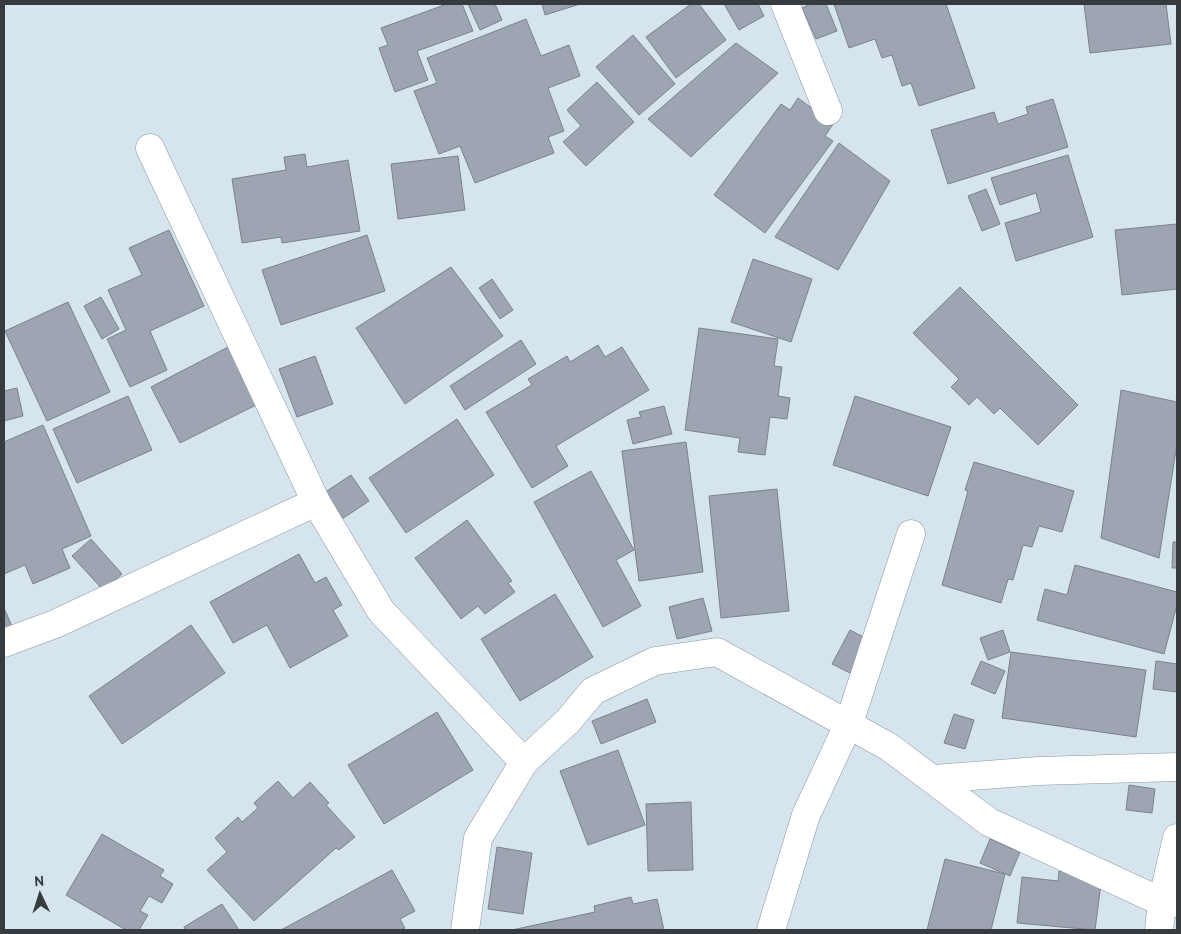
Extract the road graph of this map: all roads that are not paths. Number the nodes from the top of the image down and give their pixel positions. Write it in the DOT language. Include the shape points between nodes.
graph roads {
  1 [pos="785,4"];
  2 [pos="828,111"];
  3 [pos="150,148"];
  4 [pos="316,502"];
  5 [pos="911,534"];
  6 [pos="4,643"];
  7 [pos="849,723"];
  8 [pos="524,762"];
  9 [pos="1177,767"];
  10 [pos="934,779"];
  11 [pos="1177,838"];
  12 [pos="1170,903"];
  13 [pos="465,930"];
  14 [pos="771,930"];
  15 [pos="1159,930"];
  1 -- 2 [label="street"];
  3 -- 4 [label="street"];
  4 -- 6 [label="street" via="55,624"];
  4 -- 8 [label="street" via="381,611"];
  5 -- 7 [label="street"];
  7 -- 8 [label="street" via="717,652 655,661 593,691 568,721"];
  7 -- 10 [label="street"];
  7 -- 14 [label="street" via="806,815"];
  8 -- 13 [label="street" via="478,838"];
  9 -- 10 [label="street" via="1038,771"];
  10 -- 12 [label="street" via="988,822"];
  11 -- 12 [label="street"];
  12 -- 15 [label="street"];
}
